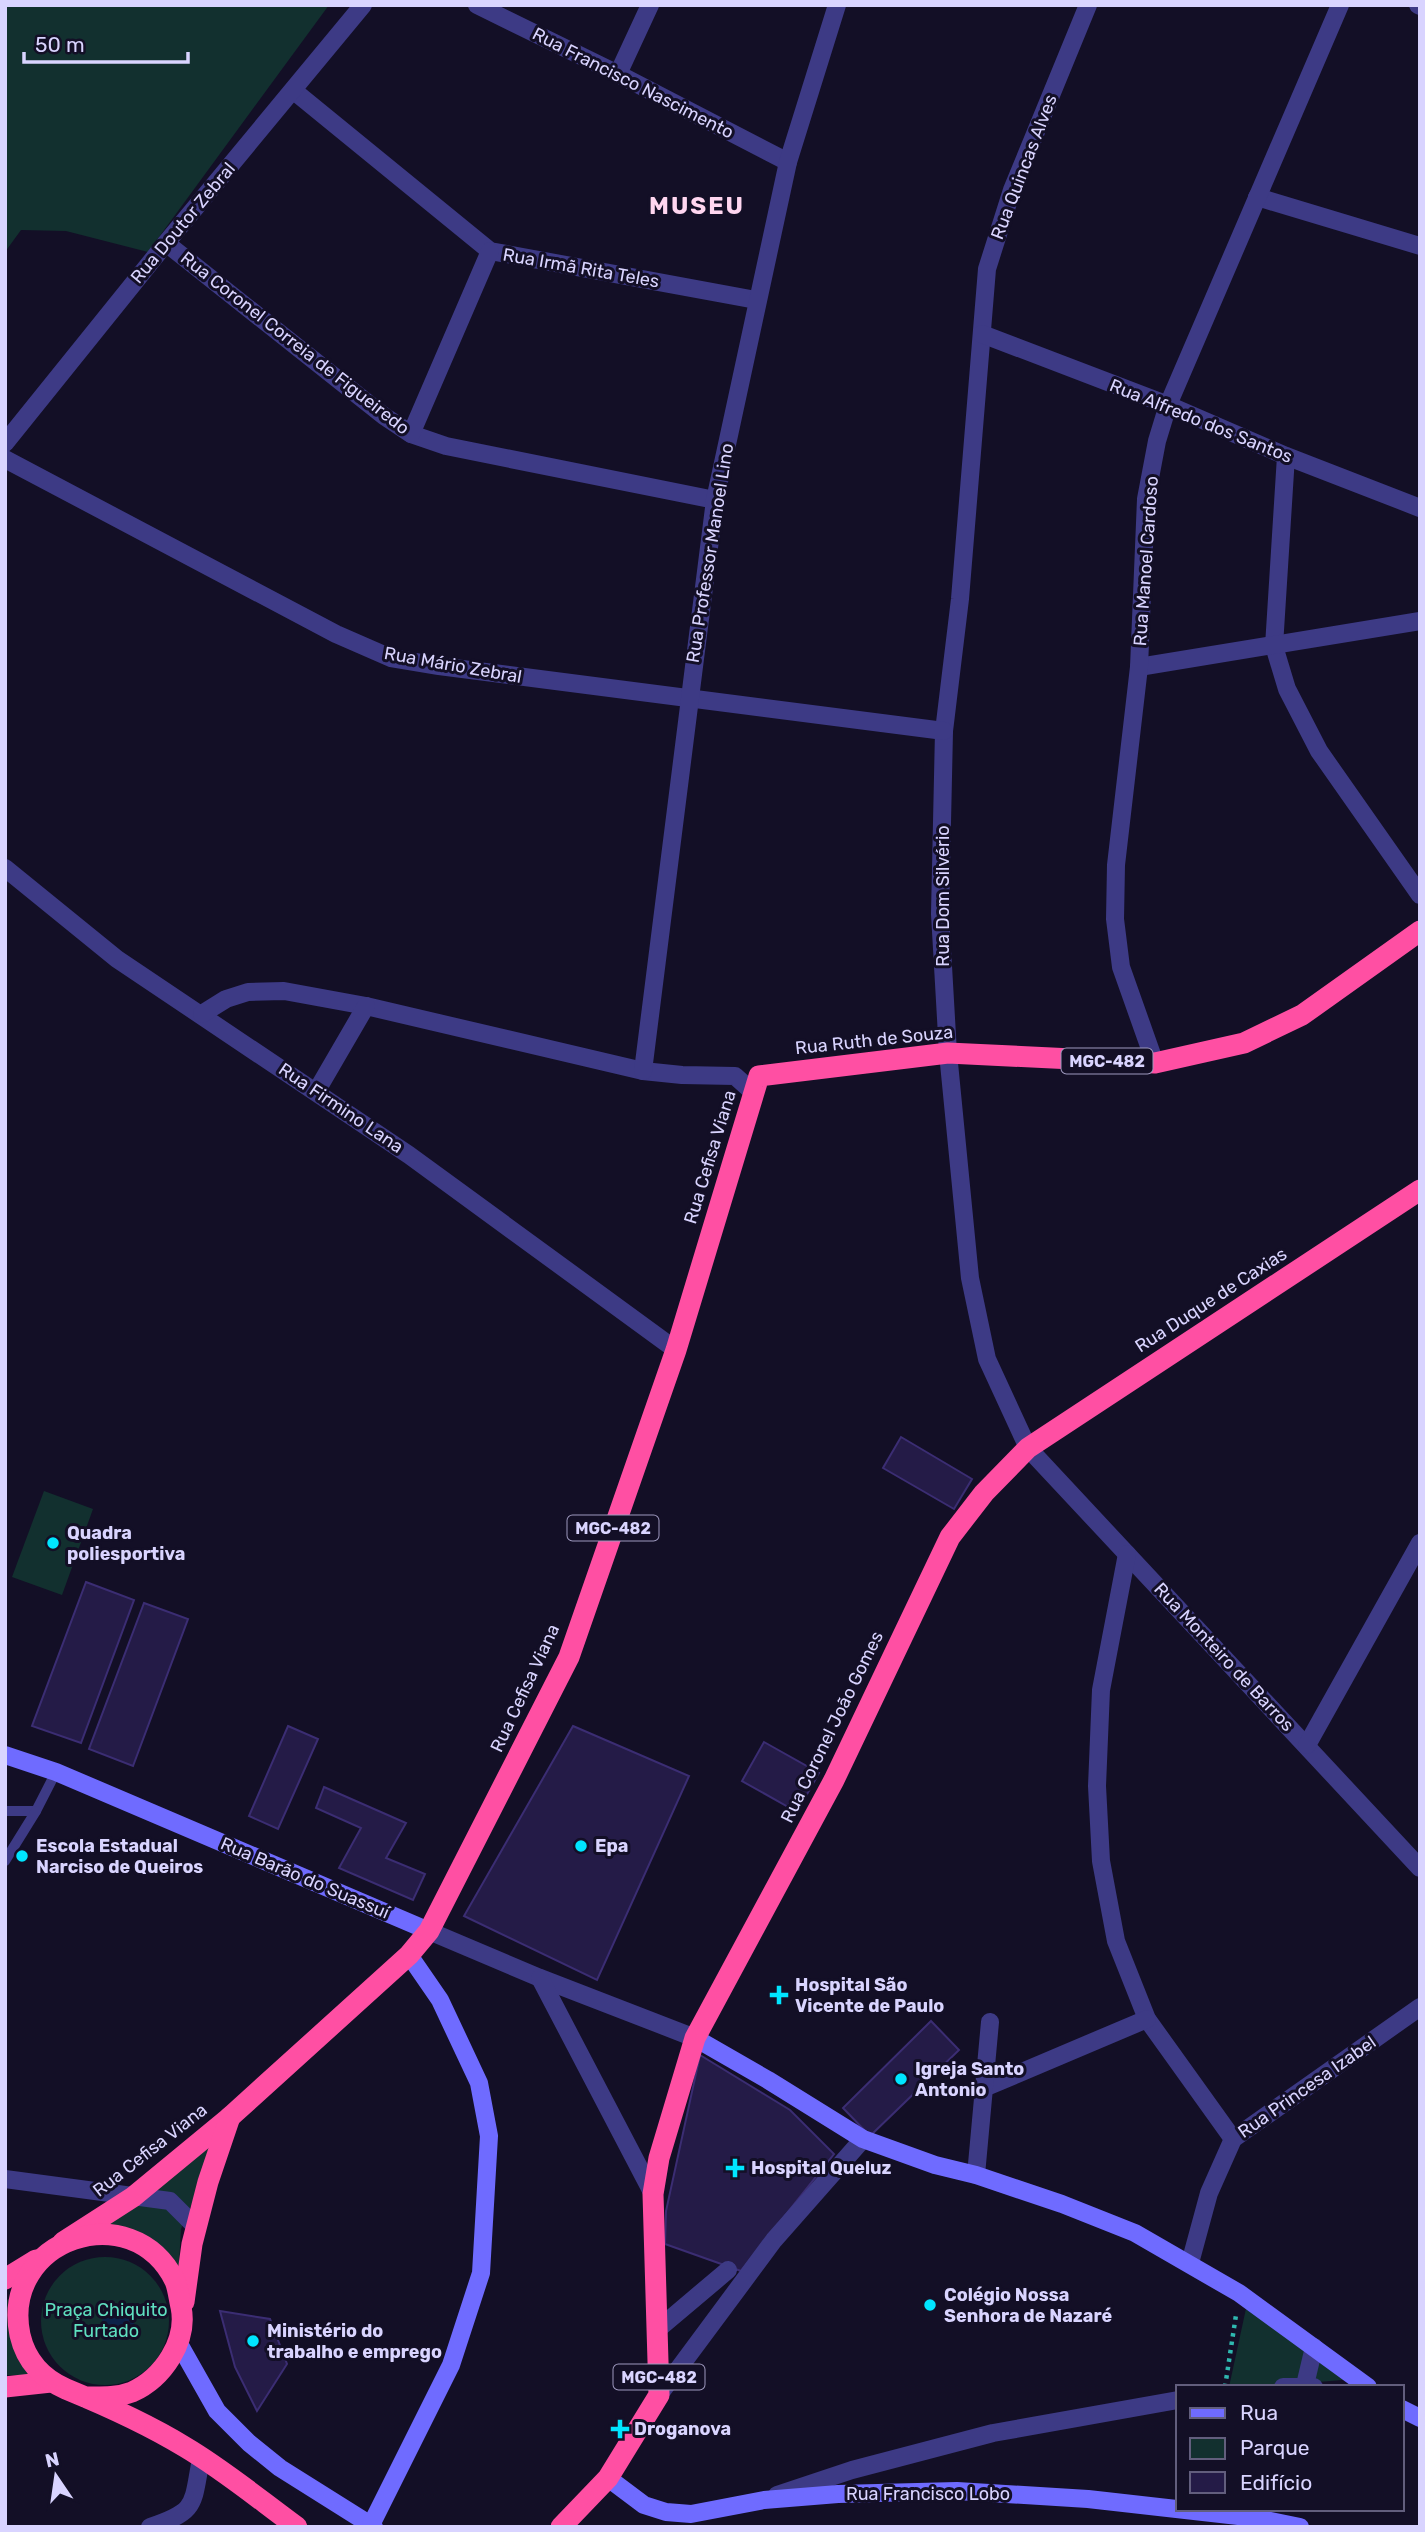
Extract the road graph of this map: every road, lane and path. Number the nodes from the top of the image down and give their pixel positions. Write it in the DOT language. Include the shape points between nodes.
graph roads {
  1 [pos="363,5"];
  2 [pos="477,5"];
  3 [pos="650,5"];
  4 [pos="837,5"];
  5 [pos="1088,5"];
  6 [pos="1340,5"];
  7 [pos="618,74"];
  8 [pos="294,91"];
  9 [pos="788,162"];
  10 [pos="1257,197"];
  11 [pos="166,243"];
  12 [pos="1420,246"];
  13 [pos="489,251"];
  14 [pos="756,300"];
  15 [pos="982,334"];
  16 [pos="1168,405"];
  17 [pos="411,434"];
  18 [pos="5,443"];
  19 [pos="1286,456"];
  20 [pos="5,459"];
  21 [pos="715,500"];
  22 [pos="1420,508"];
  23 [pos="1420,621"];
  24 [pos="1274,646"];
  25 [pos="1139,667"];
  26 [pos="688,699"];
  27 [pos="944,731"];
  28 [pos="5,868"];
  29 [pos="1420,895"];
  30 [pos="1420,931"];
  31 [pos="366,1006"];
  32 [pos="202,1014"];
  33 [pos="948,1053"];
  34 [pos="1155,1063"];
  35 [pos="643,1071"];
  36 [pos="756,1084"];
  37 [pos="316,1092"];
  38 [pos="1420,1190"];
  39 [pos="676,1350"];
  40 [pos="1028,1448"];
  41 [pos="1418,1548"];
  42 [pos="1127,1554"];
  43 [pos="1307,1745"];
  44 [pos="5,1755"];
  45 [pos="56,1772"];
  46 [pos="5,1811"];
  47 [pos="36,1811"];
  48 [pos="5,1861"];
  49 [pos="1420,1868"];
  50 [pos="416,1938"];
  51 [pos="540,1978"];
  52 [pos="1420,2007"];
  53 [pos="1147,2019"];
  54 [pos="990,2022"];
  55 [pos="695,2038"];
  56 [pos="984,2088"];
  57 [pos="230,2117"];
  58 [pos="1233,2139"];
  59 [pos="863,2140"];
  60 [pos="976,2175"];
  61 [pos="5,2179"];
  62 [pos="653,2194"];
  63 [pos="133,2197"];
  64 [pos="196,2227"];
  65 [pos="63,2242"];
  66 [pos="41,2258"];
  67 [pos="1189,2263"];
  68 [pos="728,2270"];
  69 [pos="5,2278"];
  70 [pos="1239,2293"];
  71 [pos="183,2314"];
  72 [pos="657,2330"];
  73 [pos="178,2342"];
  74 [pos="1314,2347"];
  75 [pos="51,2382"];
  76 [pos="1225,2385"];
  77 [pos="1309,2385"];
  78 [pos="1365,2385"];
  79 [pos="5,2387"];
  80 [pos="659,2395"];
  81 [pos="85,2396"];
  82 [pos="1176,2400"];
  83 [pos="1404,2410"];
  84 [pos="1420,2418"];
  85 [pos="201,2459"];
  86 [pos="608,2478"];
  87 [pos="764,2500"];
  88 [pos="1176,2509"];
  89 [pos="1191,2511"];
  90 [pos="373,2526"];
  91 [pos="150,2527"];
  92 [pos="297,2527"];
  93 [pos="561,2527"];
  94 [pos="1300,2527"];
  1 -- 8 [label="street, Rua Doutor Zebral"];
  2 -- 7 [label="street, Rua Francisco Nascimento"];
  3 -- 7 [label="street"];
  4 -- 9 [label="street, Rua Professor Manoel Lino"];
  5 -- 15 [label="street, Rua Quincas Alves" via="1012,190 987,269"];
  6 -- 10 [label="street, Rua Manoel Cardoso"];
  7 -- 9 [label="street, Rua Francisco Nascimento"];
  8 -- 11 [label="street, Rua Doutor Zebral"];
  8 -- 13 [label="street, Rua Irmã Rita Teles"];
  9 -- 14 [label="street, Rua Professor Manoel Lino"];
  10 -- 12 [label="street"];
  10 -- 16 [label="street, Rua Manoel Cardoso"];
  11 -- 17 [label="street, Rua Coronel Correia de Figueiredo"];
  11 -- 18 [label="street, Rua Doutor Zebral"];
  13 -- 14 [label="street, Rua Irmã Rita Teles"];
  13 -- 17 [label="street"];
  14 -- 21 [label="street, Rua Professor Manoel Lino"];
  15 -- 16 [label="street, Rua Alfredo dos Santos"];
  15 -- 27 [label="street, Rua Dom Silvério"];
  16 -- 19 [label="street, Rua Alfredo dos Santos"];
  16 -- 25 [label="street, Rua Manoel Cardoso" via="1146,499"];
  17 -- 21 [label="street, Rua Coronel Correia de Figueiredo" via="446,446"];
  19 -- 22 [label="street, Rua Alfredo dos Santos"];
  19 -- 24 [label="street"];
  20 -- 26 [label="street, Rua Mário Zebral" via="336,634 391,658"];
  21 -- 26 [label="street, Rua Professor Manoel Lino"];
  23 -- 24 [label="street"];
  24 -- 25 [label="street"];
  24 -- 29 [label="street" via="1287,689 1319,751"];
  25 -- 34 [label="street, Rua Manoel Cardoso" via="1116,865 1115,919 1121,967"];
  26 -- 27 [label="street, Rua Mário Zebral"];
  26 -- 35 [label="street, Rua Professor Manoel Lino"];
  27 -- 33 [label="street, Rua Dom Silvério" via="940,914"];
  28 -- 32 [label="street, Rua Firmino Lana" via="117,959"];
  30 -- 34 [label="highway, Rua Ruth de Souza / MGC-482" via="1302,1015 1244,1043"];
  31 -- 32 [label="street" via="284,991 248,992"];
  31 -- 35 [label="street"];
  31 -- 37 [label="street"];
  32 -- 37 [label="street, Rua Firmino Lana"];
  33 -- 34 [label="highway, Rua Ruth de Souza / MGC-482"];
  33 -- 36 [label="highway, Rua Ruth de Souza / MGC-482"];
  33 -- 40 [label="street, Rua Dom Silvério" via="970,1278 987,1359"];
  35 -- 36 [label="street" via="735,1076"];
  36 -- 39 [label="highway, Rua Cefisa Viana / MGC-482"];
  37 -- 39 [label="street, Rua Firmino Lana"];
  38 -- 40 [label="highway, Rua Duque de Caxias / MGC-482"];
  39 -- 50 [label="highway, Rua Cefisa Viana / MGC-482" via="569,1657"];
  40 -- 42 [label="street, Rua Monteiro de Barros"];
  40 -- 55 [label="highway, Rua Coronel João Gomes / MGC-482" via="950,1537 834,1780"];
  41 -- 43 [label="street"];
  42 -- 43 [label="street, Rua Monteiro de Barros"];
  42 -- 53 [label="street" via="1101,1690 1097,1798 1101,1861 1116,1941"];
  43 -- 49 [label="street, Rua Monteiro de Barros"];
  44 -- 45 [label="street, Rua Barão do Suassuí"];
  45 -- 47 [label="lane"];
  45 -- 50 [label="street, Rua Barão do Suassuí"];
  46 -- 47 [label="lane"];
  47 -- 48 [label="lane"];
  50 -- 51 [label="street, Rua Barão do Suassuí"];
  50 -- 57 [label="highway, Rua Cefisa Viana / MGC-482"];
  50 -- 90 [label="street" via="479,2083 489,2136 481,2273 451,2365"];
  51 -- 55 [label="street, Rua Barão do Suassuí"];
  51 -- 62 [label="street"];
  52 -- 58 [label="street, Rua Princesa Izabel"];
  53 -- 56 [label="street"];
  53 -- 58 [label="street"];
  54 -- 56 [label="street"];
  55 -- 59 [label="street"];
  55 -- 62 [label="highway, MGC-482" via="659,2158"];
  56 -- 60 [label="street"];
  57 -- 63 [label="highway, Rua Cefisa Viana / MGC-482"];
  57 -- 64 [label="highway, Rua Cefisa Viana"];
  58 -- 67 [label="street, Rua Princesa Izabel" via="1209,2193"];
  59 -- 60 [label="street"];
  59 -- 80 [label="street" via="774,2240"];
  60 -- 67 [label="street" via="1135,2233"];
  61 -- 63 [label="street"];
  62 -- 72 [label="highway, MGC-482"];
  63 -- 64 [label="street" via="170,2201"];
  63 -- 65 [label="highway, Rua Cefisa Viana / MGC-482"];
  64 -- 71 [label="highway, Rua Cefisa Viana"];
  65 -- 66 [label="highway, MGC-482"];
  65 -- 71 [label="highway, MGC-482" via="95,2233 128,2238 163,2264 175,2282"];
  66 -- 69 [label="highway, MGC-482"];
  66 -- 75 [label="highway, MGC-482" via="27,2276 17,2322 28,2356"];
  67 -- 70 [label="street"];
  68 -- 72 [label="street"];
  70 -- 74 [label="street"];
  70 -- 76 [label="path"];
  71 -- 73 [label="highway, MGC-482"];
  72 -- 80 [label="highway, MGC-482"];
  73 -- 81 [label="highway, MGC-482" via="167,2363 131,2392 108,2398"];
  73 -- 90 [label="street" via="217,2411 249,2443 280,2469"];
  74 -- 77 [label="street"];
  74 -- 78 [label="street"];
  75 -- 79 [label="highway, MGC-482"];
  75 -- 81 [label="highway, MGC-482"];
  80 -- 86 [label="highway, MGC-482"];
  81 -- 85 [label="highway, MGC-482"];
  82 -- 87 [label="street" via="993,2433 852,2470"];
  83 -- 84 [label="street"];
  85 -- 91 [label="street" via="188,2510"];
  85 -- 92 [label="highway, MGC-482"];
  86 -- 87 [label="street, Rua Francisco Lobo" via="644,2505 666,2512 691,2514"];
  86 -- 93 [label="highway, MGC-482"];
  87 -- 88 [label="street, Rua Francisco Lobo" via="957,2491"];
  89 -- 94 [label="street, Rua Francisco Lobo"];
}
